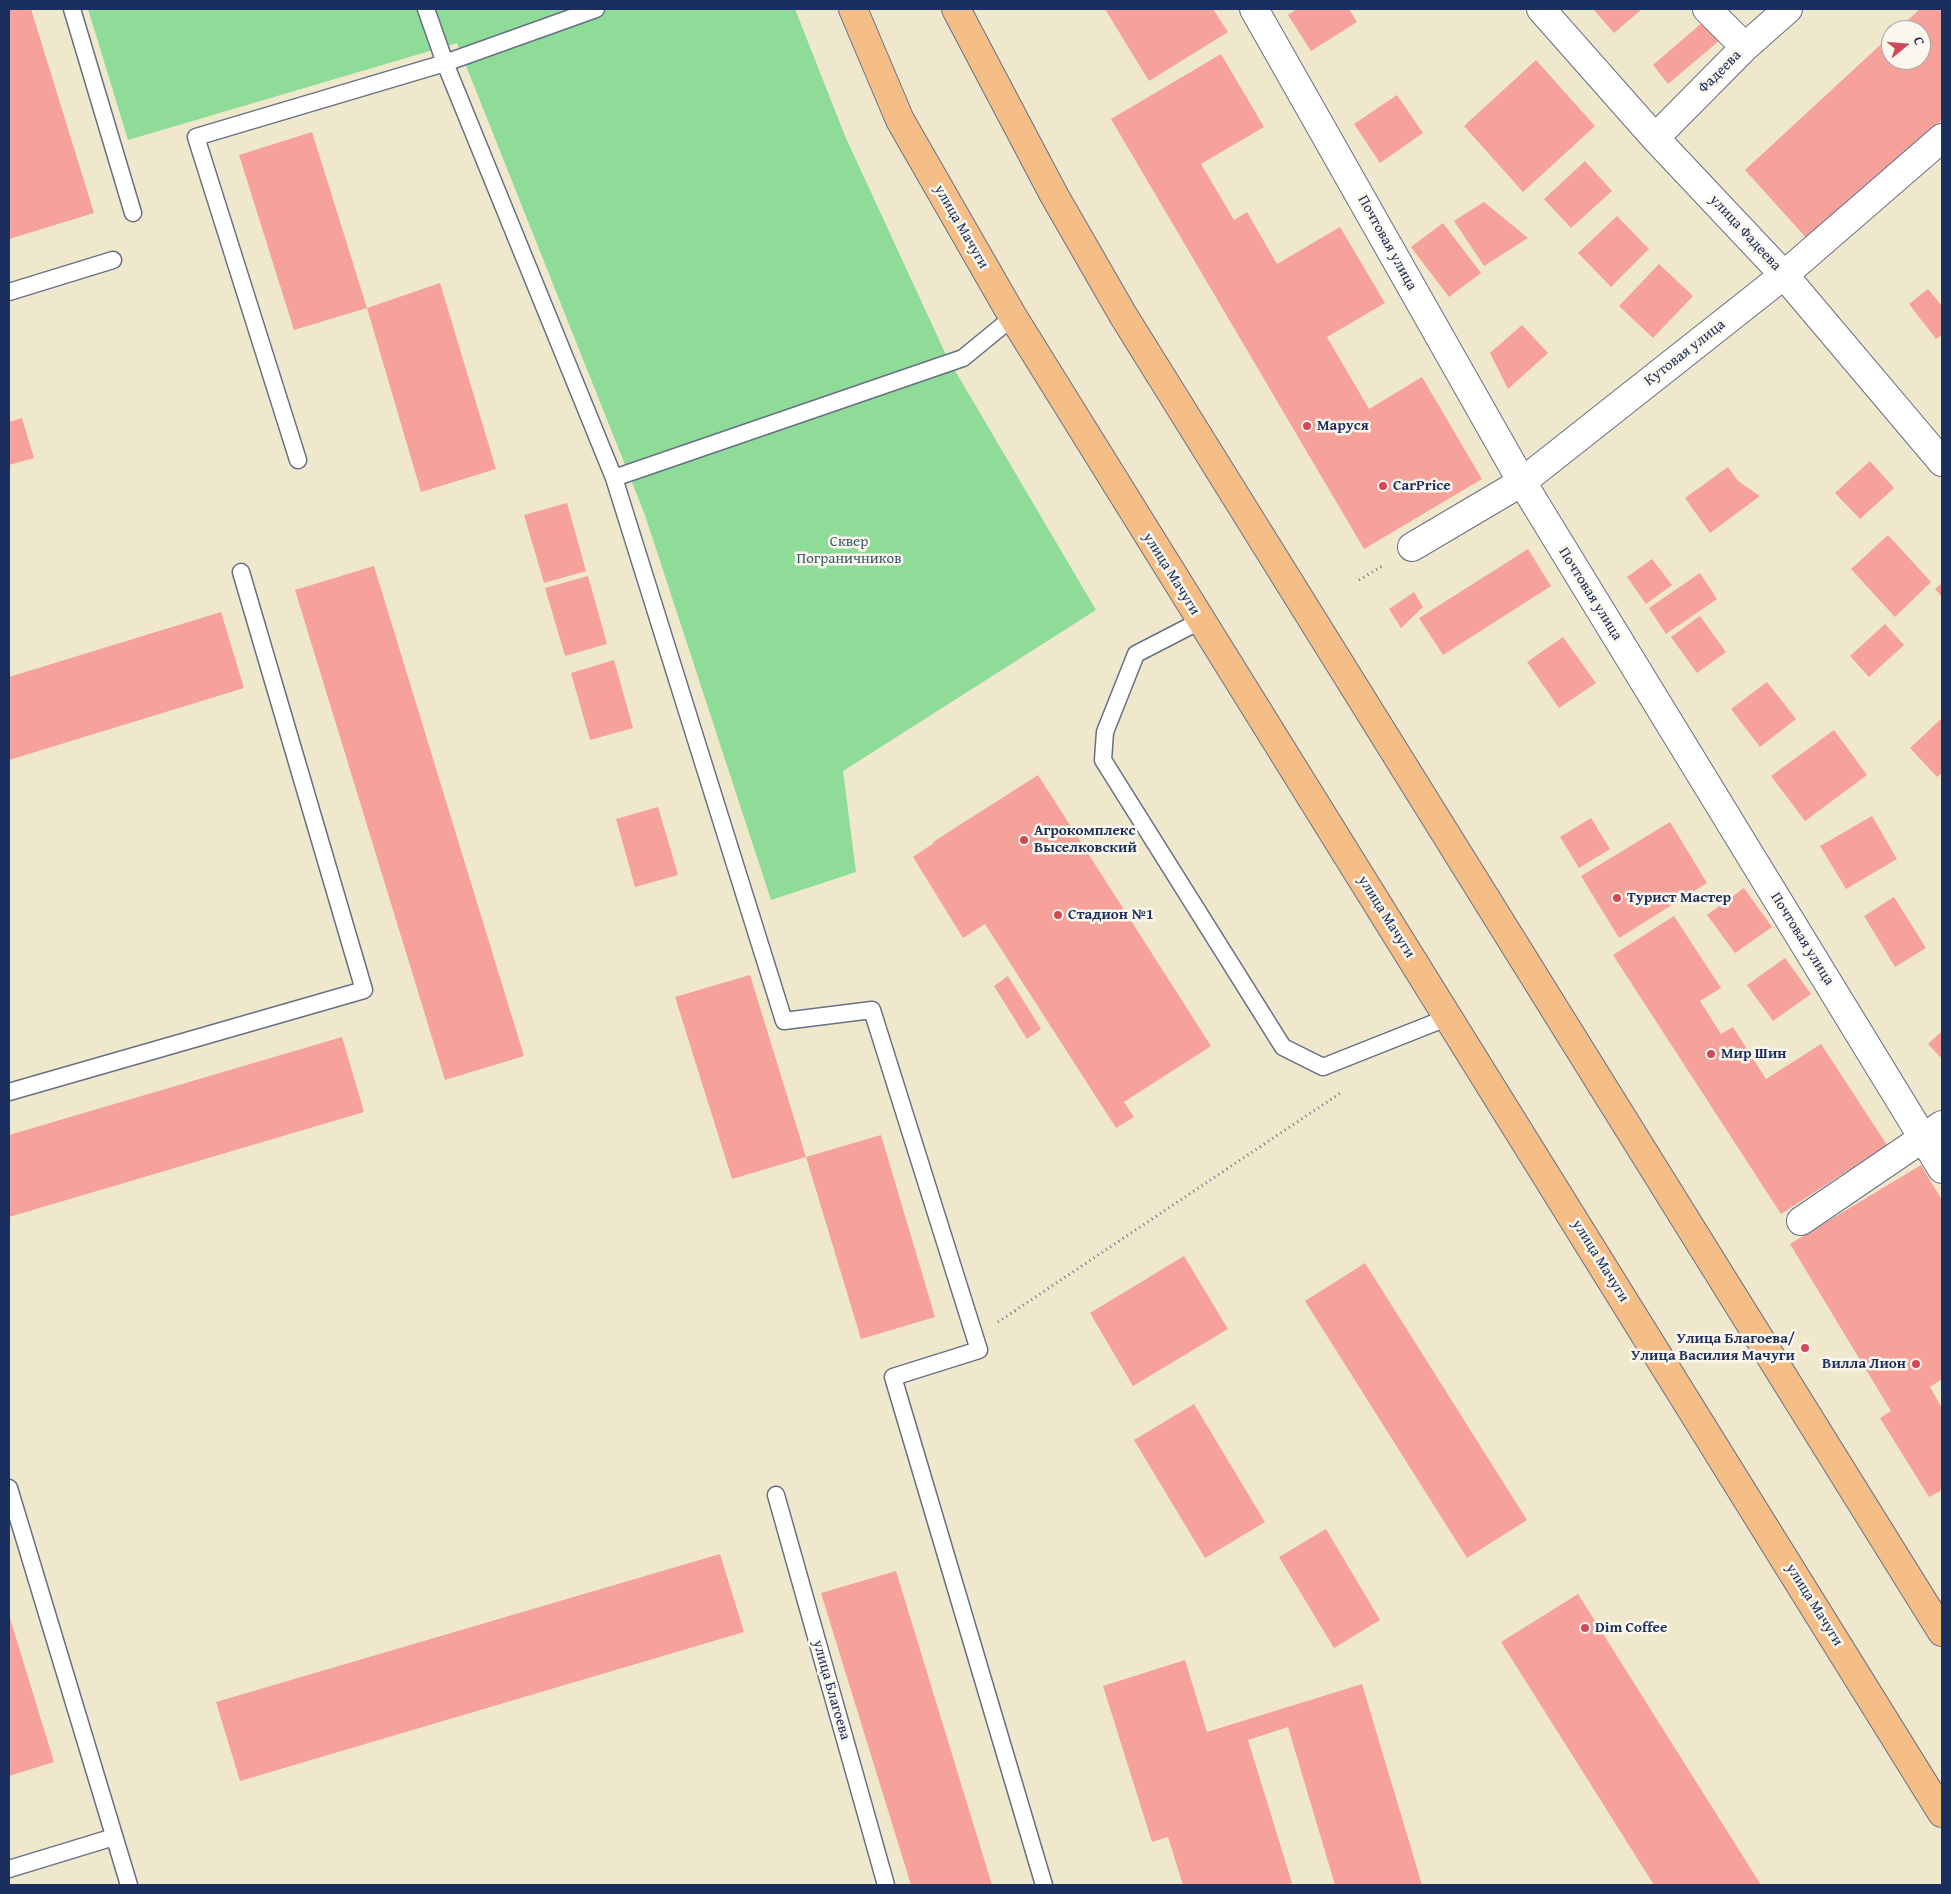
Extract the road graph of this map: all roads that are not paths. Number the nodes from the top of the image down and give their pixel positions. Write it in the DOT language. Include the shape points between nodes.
graph roads {
  1 [pos="72,9"];
  2 [pos="426,9"];
  3 [pos="596,9"];
  4 [pos="853,9"];
  5 [pos="1254,9"];
  6 [pos="1541,9"];
  7 [pos="1707,9"];
  8 [pos="1788,9"];
  9 [pos="963,12"];
  10 [pos="1745,47"];
  11 [pos="445,63"];
  12 [pos="1655,138"];
  13 [pos="1942,138"];
  14 [pos="133,213"];
  15 [pos="113,260"];
  16 [pos="1784,275"];
  17 [pos="9,292"];
  18 [pos="1013,317"];
  19 [pos="298,460"];
  20 [pos="1942,462"];
  21 [pos="614,478"];
  22 [pos="1522,482"];
  23 [pos="1412,547"];
  24 [pos="241,572"];
  25 [pos="1200,621"];
  26 [pos="1449,1017"];
  27 [pos="9,1092"];
  28 [pos="1933,1132"];
  29 [pos="1942,1169"];
  30 [pos="1801,1221"];
  31 [pos="9,1488"];
  32 [pos="776,1495"];
  33 [pos="1942,1632"];
  34 [pos="1942,1813"];
  35 [pos="114,1838"];
  36 [pos="9,1869"];
  37 [pos="128,1885"];
  38 [pos="886,1885"];
  39 [pos="1044,1885"];
  1 -- 14 [label="lane"];
  2 -- 11 [label="lane"];
  3 -- 11 [label="lane"];
  4 -- 18 [label="main road, улица Мачуги" via="900,120"];
  5 -- 22 [label="street, Почтовая улица"];
  6 -- 12 [label="street, улица Фадеева"];
  7 -- 10 [label="street"];
  8 -- 10 [label="street, Фадеева"];
  9 -- 33 [label="main road" via="1054,195 1123,315"];
  10 -- 12 [label="street, Фадеева"];
  11 -- 19 [label="lane" via="196,137"];
  11 -- 21 [label="lane"];
  12 -- 16 [label="street, улица Фадеева"];
  13 -- 16 [label="street, Кутовая улица"];
  15 -- 17 [label="lane"];
  16 -- 20 [label="street, улица Фадеева"];
  16 -- 22 [label="street, Кутовая улица"];
  18 -- 21 [label="lane" via="963,358"];
  18 -- 25 [label="main road, улица Мачуги"];
  21 -- 39 [label="lane" via="784,1022 872,1010 979,1350 893,1377"];
  22 -- 23 [label="street, Кутовая улица"];
  22 -- 28 [label="street, Почтовая улица"];
  24 -- 27 [label="lane" via="364,990"];
  25 -- 26 [label="main road, улица Мачуги"];
  25 -- 26 [label="lane" via="1136,654 1105,732 1103,760 1118,785 1283,1047 1323,1067"];
  26 -- 34 [label="main road, улица Мачуги"];
  28 -- 29 [label="street, Почтовая улица"];
  28 -- 30 [label="street"];
  31 -- 35 [label="lane"];
  32 -- 38 [label="lane, улица Благоева"];
  35 -- 36 [label="lane"];
  35 -- 37 [label="lane"];
}
